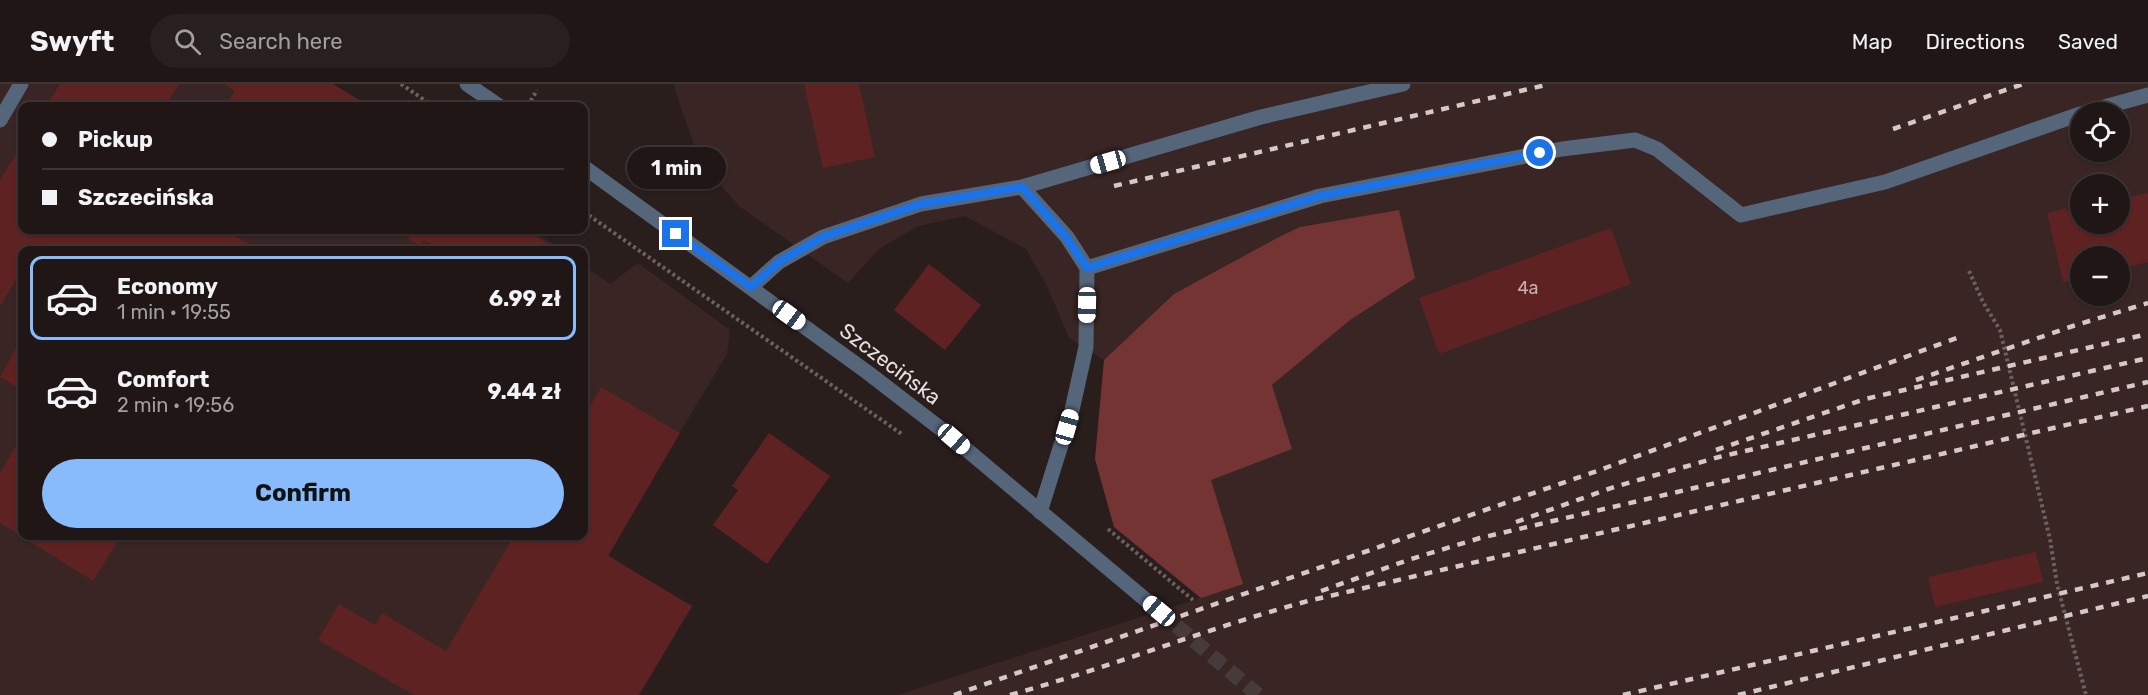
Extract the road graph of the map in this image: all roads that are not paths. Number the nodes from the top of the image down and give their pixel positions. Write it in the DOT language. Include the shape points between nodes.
graph roads {
  1 [pos="21,84"];
  2 [pos="467,84"];
  3 [pos="1403,84"];
  4 [pos="2148,95"];
  5 [pos="493,102"];
  6 [pos="2122,102"];
  7 [pos="2070,117"];
  8 [pos="0,120"];
  9 [pos="588,170"];
  10 [pos="1022,187"];
  11 [pos="1087,268"];
  12 [pos="751,287"];
  13 [pos="1041,512"];
  14 [pos="1159,611"];
  1 -- 8 [label="street"];
  2 -- 5 [label="street"];
  3 -- 10 [label="street" via="1261,117"];
  4 -- 6 [label="street"];
  7 -- 11 [label="street" via="1885,182 1741,215 1657,149 1635,140 1562,149 1320,196"];
  9 -- 12 [label="street, Szczecińska"];
  10 -- 11 [label="street" via="1066,237"];
  10 -- 12 [label="street" via="921,204 823,237 779,262"];
  11 -- 13 [label="street" via="1086,347 1072,410"];
  12 -- 13 [label="street, Szczecińska" via="954,439"];
  13 -- 14 [label="street, Szczecińska"];
}
